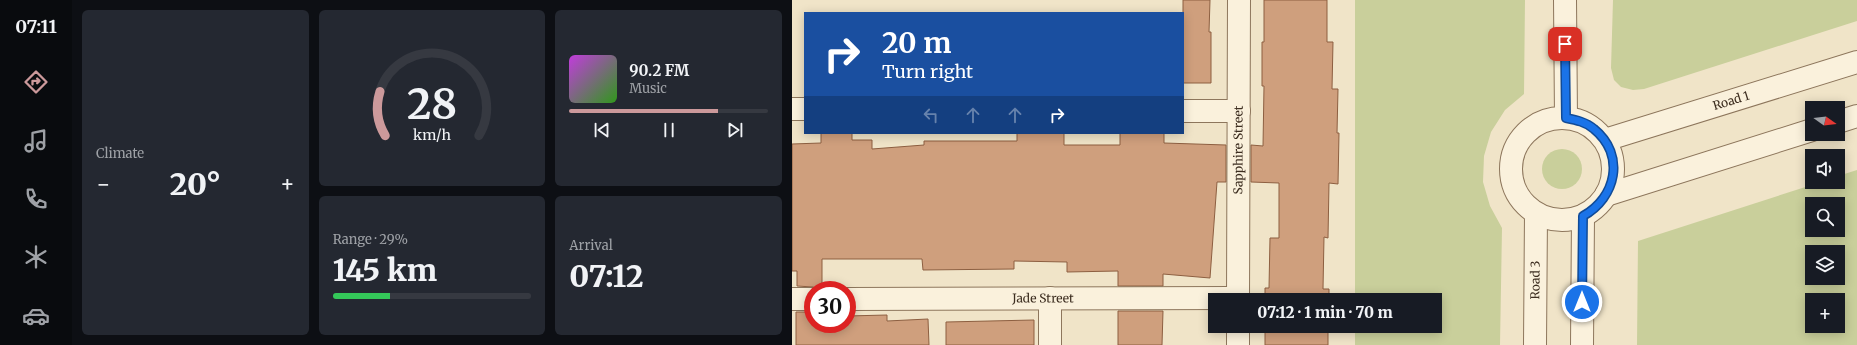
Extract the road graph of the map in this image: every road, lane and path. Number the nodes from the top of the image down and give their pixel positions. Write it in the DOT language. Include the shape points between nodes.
graph roads {
  1 [pos="1239,0"];
  2 [pos="1565,0"];
  3 [pos="1857,62"];
  4 [pos="792,109"];
  5 [pos="804,109"];
  6 [pos="1184,111"];
  7 [pos="1239,111"];
  8 [pos="1857,116"];
  9 [pos="1566,118"];
  10 [pos="1845,120"];
  11 [pos="1805,132"];
  12 [pos="1605,140"];
  13 [pos="1606,195"];
  14 [pos="1536,214"];
  15 [pos="1583,216"];
  16 [pos="1238,293"];
  17 [pos="1050,298"];
  18 [pos="792,299"];
  19 [pos="804,299"];
  20 [pos="856,299"];
  21 [pos="1208,299"];
  22 [pos="1238,333"];
  23 [pos="1050,345"];
  24 [pos="1238,345"];
  25 [pos="1535,345"];
  26 [pos="1582,345"];
  1 -- 7 [label="street, Sapphire Street"];
  2 -- 9 [label="street"];
  3 -- 12 [label="street, Road 1"];
  4 -- 5 [label="street"];
  6 -- 7 [label="street"];
  7 -- 16 [label="street, Sapphire Street"];
  8 -- 10 [label="street"];
  9 -- 12 [label="street" via="1581,121"];
  9 -- 14 [label="street" via="1551,119 1536,125 1524,134 1511,162 1511,177 1516,192 1524,204"];
  11 -- 13 [label="street"];
  12 -- 13 [label="street" via="1611,153 1613,167 1612,182"];
  13 -- 15 [label="street" via="1600,204"];
  14 -- 15 [label="street" via="1552,220 1567,221"];
  14 -- 25 [label="street, Road 3"];
  15 -- 26 [label="street"];
  17 -- 20 [label="street, Jade Street"];
  17 -- 21 [label="street, Jade Street"];
  17 -- 23 [label="street"];
  18 -- 19 [label="street"];
  22 -- 24 [label="street"];
}
